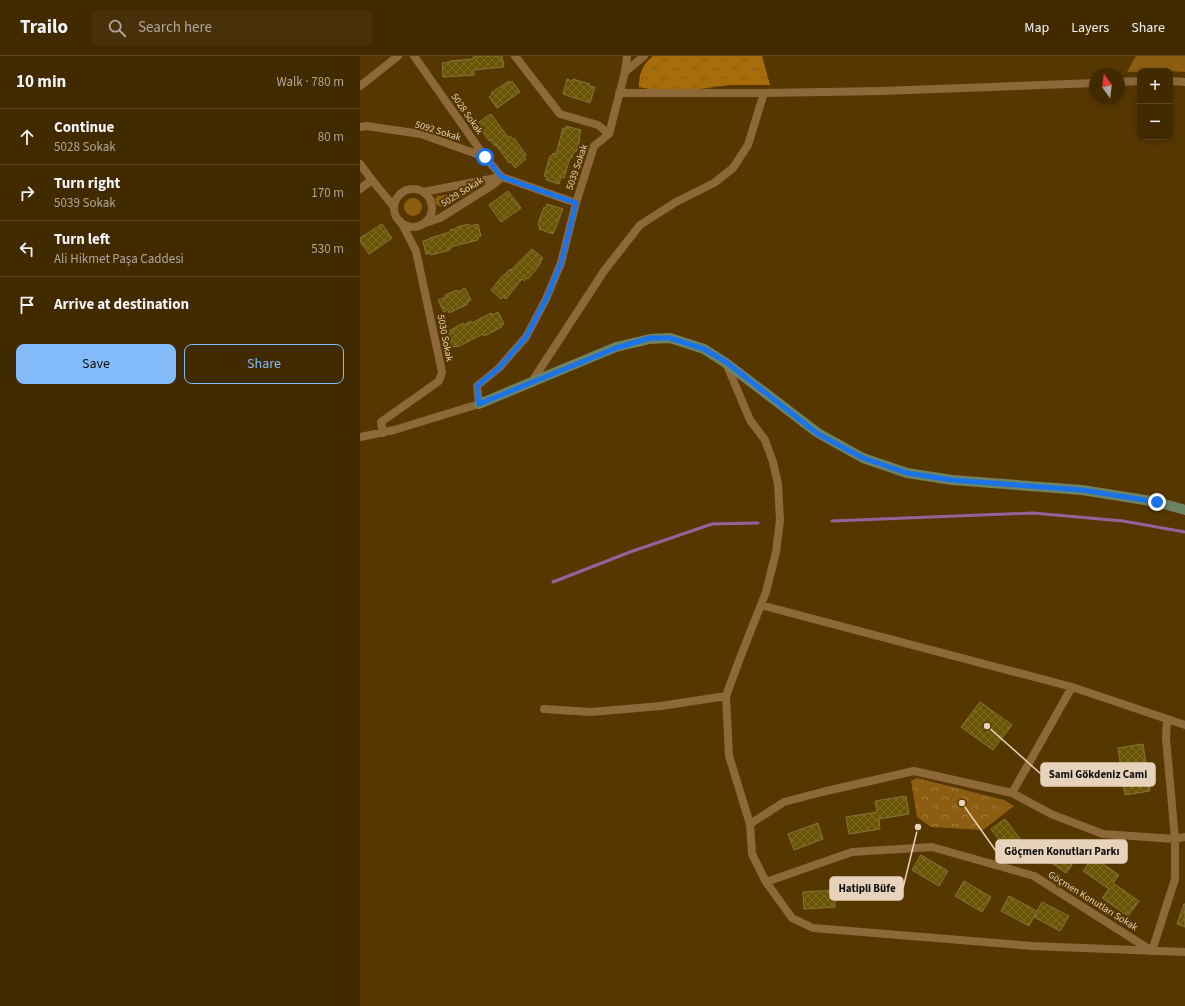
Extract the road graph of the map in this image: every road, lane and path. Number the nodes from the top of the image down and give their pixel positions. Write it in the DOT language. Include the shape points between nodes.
graph roads {
  1 [pos="398,56"];
  2 [pos="414,56"];
  3 [pos="627,56"];
  4 [pos="644,56"];
  5 [pos="518,57"];
  6 [pos="625,72"];
  7 [pos="1137,81"];
  8 [pos="1173,81"];
  9 [pos="1125,82"];
  10 [pos="1185,82"];
  11 [pos="1089,83"];
  12 [pos="360,86"];
  13 [pos="619,93"];
  14 [pos="764,93"];
  15 [pos="360,127"];
  16 [pos="608,134"];
  17 [pos="485,157"];
  18 [pos="360,164"];
  19 [pos="502,177"];
  20 [pos="372,180"];
  21 [pos="360,189"];
  22 [pos="423,192"];
  23 [pos="576,203"];
  24 [pos="394,206"];
  25 [pos="401,222"];
  26 [pos="424,223"];
  27 [pos="726,362"];
  28 [pos="530,383"];
  29 [pos="479,404"];
  30 [pos="383,432"];
  31 [pos="360,437"];
  32 [pos="1185,510"];
  33 [pos="761,605"];
  34 [pos="1072,687"];
  35 [pos="726,696"];
  36 [pos="544,709"];
  37 [pos="1167,720"];
  38 [pos="1185,725"];
  39 [pos="1012,793"];
  40 [pos="750,824"];
  41 [pos="1185,837"];
  42 [pos="1175,839"];
  43 [pos="766,882"];
  44 [pos="1152,951"];
  45 [pos="1185,952"];
  1 -- 12 [label="street"];
  2 -- 17 [label="street, 5028 Sokak"];
  3 -- 6 [label="street"];
  4 -- 6 [label="street"];
  5 -- 16 [label="street" via="560,114 598,126"];
  6 -- 13 [label="street"];
  7 -- 9 [label="street"];
  8 -- 10 [label="street"];
  11 -- 14 [label="street"];
  13 -- 14 [label="street"];
  13 -- 16 [label="street"];
  14 -- 28 [label="street" via="748,145 733,168 714,183 676,202 640,225 604,271"];
  15 -- 17 [label="street, 5092 Sokak" via="421,134"];
  16 -- 23 [label="street, 5039 Sokak" via="594,146"];
  17 -- 19 [label="street, 5028 Sokak"];
  18 -- 20 [label="street"];
  19 -- 22 [label="street, 5029 Sokak"];
  19 -- 23 [label="street"];
  19 -- 26 [label="street, 5029 Sokak" via="440,218"];
  20 -- 21 [label="street"];
  20 -- 24 [label="street"];
  22 -- 24 [label="street" via="415,189 403,192"];
  22 -- 26 [label="street" via="429,198 432,208"];
  23 -- 29 [label="street, 5039 Sokak" via="561,263 546,299 526,337 499,368 477,386"];
  24 -- 25 [label="street" via="397,218"];
  25 -- 26 [label="street" via="412,226"];
  25 -- 30 [label="street, 5030 Sokak" via="416,251 442,372 439,381 381,422"];
  27 -- 28 [label="main road" via="704,349 684,342 670,338 650,338 616,348"];
  27 -- 32 [label="main road" via="818,434 863,458 907,473 952,480 1082,490 1157,502"];
  27 -- 33 [label="street" via="750,420 765,440 774,462 778,484 780,520 776,552"];
  28 -- 29 [label="main road"];
  29 -- 30 [label="street"];
  30 -- 31 [label="street"];
  33 -- 34 [label="street"];
  33 -- 35 [label="street"];
  34 -- 37 [label="street"];
  34 -- 39 [label="street"];
  35 -- 36 [label="street" via="661,706 591,712"];
  35 -- 40 [label="street" via="729,756"];
  37 -- 38 [label="street"];
  37 -- 42 [label="street" via="1166,738"];
  39 -- 40 [label="street" via="914,771 784,802"];
  39 -- 42 [label="street" via="1051,814 1103,834"];
  40 -- 43 [label="street" via="752,854"];
  41 -- 42 [label="street"];
  42 -- 44 [label="street" via="1175,878"];
  43 -- 44 [label="street" via="792,918 813,928 1032,946"];
  43 -- 44 [label="street, Göçmen Konutları Sokak" via="852,852 932,847 1034,876"];
  44 -- 45 [label="street"];
}
